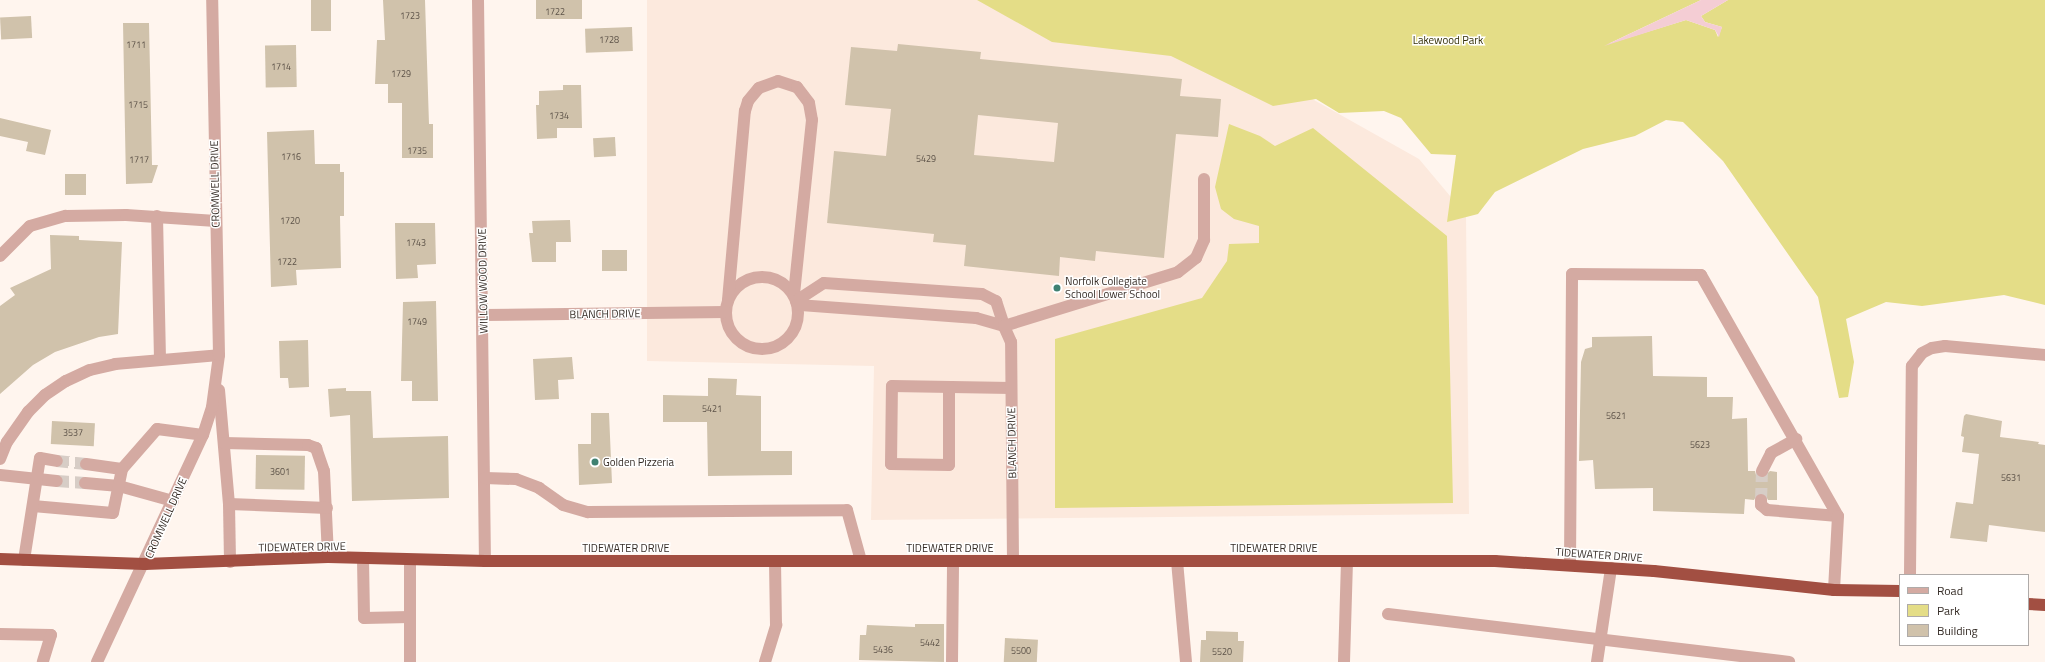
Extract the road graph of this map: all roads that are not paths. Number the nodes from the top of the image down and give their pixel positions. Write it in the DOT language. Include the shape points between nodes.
graph roads {
  1 [pos="212,0"];
  2 [pos="478,0"];
  3 [pos="1204,179"];
  4 [pos="157,216"];
  5 [pos="216,221"];
  6 [pos="0,256"];
  7 [pos="796,300"];
  8 [pos="726,306"];
  9 [pos="484,315"];
  10 [pos="1004,326"];
  11 [pos="219,355"];
  12 [pos="2045,355"];
  13 [pos="160,359"];
  14 [pos="218,368"];
  15 [pos="949,387"];
  16 [pos="1011,388"];
  17 [pos="203,435"];
  18 [pos="1796,439"];
  19 [pos="224,443"];
  20 [pos="0,459"];
  21 [pos="57,461"];
  22 [pos="86,464"];
  23 [pos="122,469"];
  24 [pos="1762,471"];
  25 [pos="0,475"];
  26 [pos="485,478"];
  27 [pos="36,479"];
  28 [pos="57,481"];
  29 [pos="85,483"];
  30 [pos="119,486"];
  31 [pos="1760,500"];
  32 [pos="173,501"];
  33 [pos="229,504"];
  34 [pos="33,506"];
  35 [pos="327,508"];
  36 [pos="1838,516"];
  37 [pos="328,557"];
  38 [pos="0,559"];
  39 [pos="363,559"];
  40 [pos="24,560"];
  41 [pos="410,560"];
  42 [pos="485,561"];
  43 [pos="775,561"];
  44 [pos="861,561"];
  45 [pos="953,561"];
  46 [pos="1013,561"];
  47 [pos="1178,561"];
  48 [pos="1347,561"];
  49 [pos="230,562"];
  50 [pos="145,564"];
  51 [pos="1570,565"];
  52 [pos="1611,568"];
  53 [pos="1910,574"];
  54 [pos="1834,590"];
  55 [pos="1899,591"];
  56 [pos="2029,604"];
  57 [pos="2045,605"];
  58 [pos="1388,614"];
  59 [pos="410,617"];
  60 [pos="0,634"];
  61 [pos="1600,639"];
  62 [pos="42,662"];
  63 [pos="98,662"];
  64 [pos="410,662"];
  65 [pos="765,662"];
  66 [pos="952,662"];
  67 [pos="1186,662"];
  68 [pos="1344,662"];
  69 [pos="1597,662"];
  70 [pos="1789,662"];
  1 -- 5 [label="street, CROMWELL DRIVE"];
  2 -- 9 [label="street, WILLOW WOOD DRIVE"];
  3 -- 10 [label="street" via="1204,240 1196,258 1178,272"];
  4 -- 5 [label="street"];
  4 -- 6 [label="street" via="66,216 30,226"];
  4 -- 13 [label="street"];
  5 -- 11 [label="street, CROMWELL DRIVE"];
  7 -- 8 [label="street" via="779,281 755,277 734,289"];
  7 -- 8 [label="street" via="797,321 793,332 786,341 765,349 742,344 733,335 727,324"];
  7 -- 8 [label="street" via="812,120 809,103 797,88 778,81 760,88 748,101 745,111"];
  7 -- 10 [label="street" via="976,318"];
  7 -- 10 [label="street, BLANCH DRIVE" via="824,283 982,294 996,301"];
  8 -- 9 [label="street, BLANCH DRIVE"];
  9 -- 26 [label="street, WILLOW WOOD DRIVE"];
  10 -- 16 [label="street, BLANCH DRIVE" via="1011,342"];
  11 -- 13 [label="street"];
  11 -- 14 [label="street, CROMWELL DRIVE"];
  12 -- 53 [label="street" via="1945,346 1922,353 1912,366"];
  13 -- 20 [label="street" via="115,364 90,370 45,395 28,412 7,442"];
  14 -- 17 [label="street, CROMWELL DRIVE" via="212,406"];
  14 -- 19 [label="street, CROMWELL DRIVE"];
  15 -- 15 [label="street" via="892,386 891,464 949,465"];
  15 -- 16 [label="street"];
  16 -- 46 [label="street, BLANCH DRIVE"];
  17 -- 23 [label="street" via="157,429"];
  17 -- 32 [label="street, CROMWELL DRIVE"];
  18 -- 24 [label="street" via="1771,453"];
  18 -- 36 [label="street"];
  18 -- 51 [label="street" via="1701,275 1572,274"];
  19 -- 33 [label="street, CROMWELL DRIVE"];
  19 -- 35 [label="street" via="308,445 316,448 324,471"];
  21 -- 27 [label="street" via="40,458"];
  22 -- 23 [label="street"];
  23 -- 30 [label="street"];
  25 -- 27 [label="street"];
  26 -- 42 [label="street, WILLOW WOOD DRIVE"];
  26 -- 44 [label="street" via="516,479 539,488 563,505 588,512 847,510"];
  27 -- 28 [label="street"];
  27 -- 34 [label="street"];
  29 -- 30 [label="street"];
  30 -- 32 [label="street"];
  30 -- 34 [label="street" via="113,512"];
  31 -- 36 [label="street" via="1761,505 1767,510"];
  32 -- 50 [label="street, CROMWELL DRIVE"];
  33 -- 35 [label="street"];
  33 -- 49 [label="street, CROMWELL DRIVE"];
  34 -- 40 [label="street"];
  35 -- 37 [label="street"];
  36 -- 54 [label="street"];
  37 -- 39 [label="highway, TIDEWATER DRIVE"];
  37 -- 49 [label="highway, TIDEWATER DRIVE"];
  38 -- 40 [label="highway, TIDEWATER DRIVE"];
  39 -- 41 [label="highway, TIDEWATER DRIVE"];
  39 -- 59 [label="street" via="364,618"];
  40 -- 50 [label="highway, TIDEWATER DRIVE"];
  41 -- 42 [label="highway, TIDEWATER DRIVE"];
  41 -- 59 [label="street"];
  42 -- 43 [label="highway, TIDEWATER DRIVE"];
  43 -- 44 [label="highway, TIDEWATER DRIVE"];
  43 -- 65 [label="street" via="776,625"];
  44 -- 45 [label="highway, TIDEWATER DRIVE"];
  45 -- 46 [label="highway, TIDEWATER DRIVE"];
  45 -- 66 [label="street"];
  46 -- 47 [label="highway, TIDEWATER DRIVE"];
  47 -- 48 [label="highway, TIDEWATER DRIVE"];
  47 -- 67 [label="street"];
  48 -- 51 [label="highway, TIDEWATER DRIVE" via="1495,561"];
  48 -- 68 [label="street"];
  49 -- 50 [label="highway, TIDEWATER DRIVE"];
  50 -- 63 [label="street, CROMWELL DRIVE"];
  51 -- 52 [label="highway, TIDEWATER DRIVE"];
  52 -- 54 [label="highway, TIDEWATER DRIVE"];
  52 -- 61 [label="street"];
  54 -- 55 [label="highway, TIDEWATER DRIVE"];
  56 -- 57 [label="highway"];
  58 -- 61 [label="street"];
  59 -- 64 [label="street"];
  60 -- 62 [label="street" via="51,635"];
  61 -- 69 [label="street"];
  61 -- 70 [label="street"];
}
